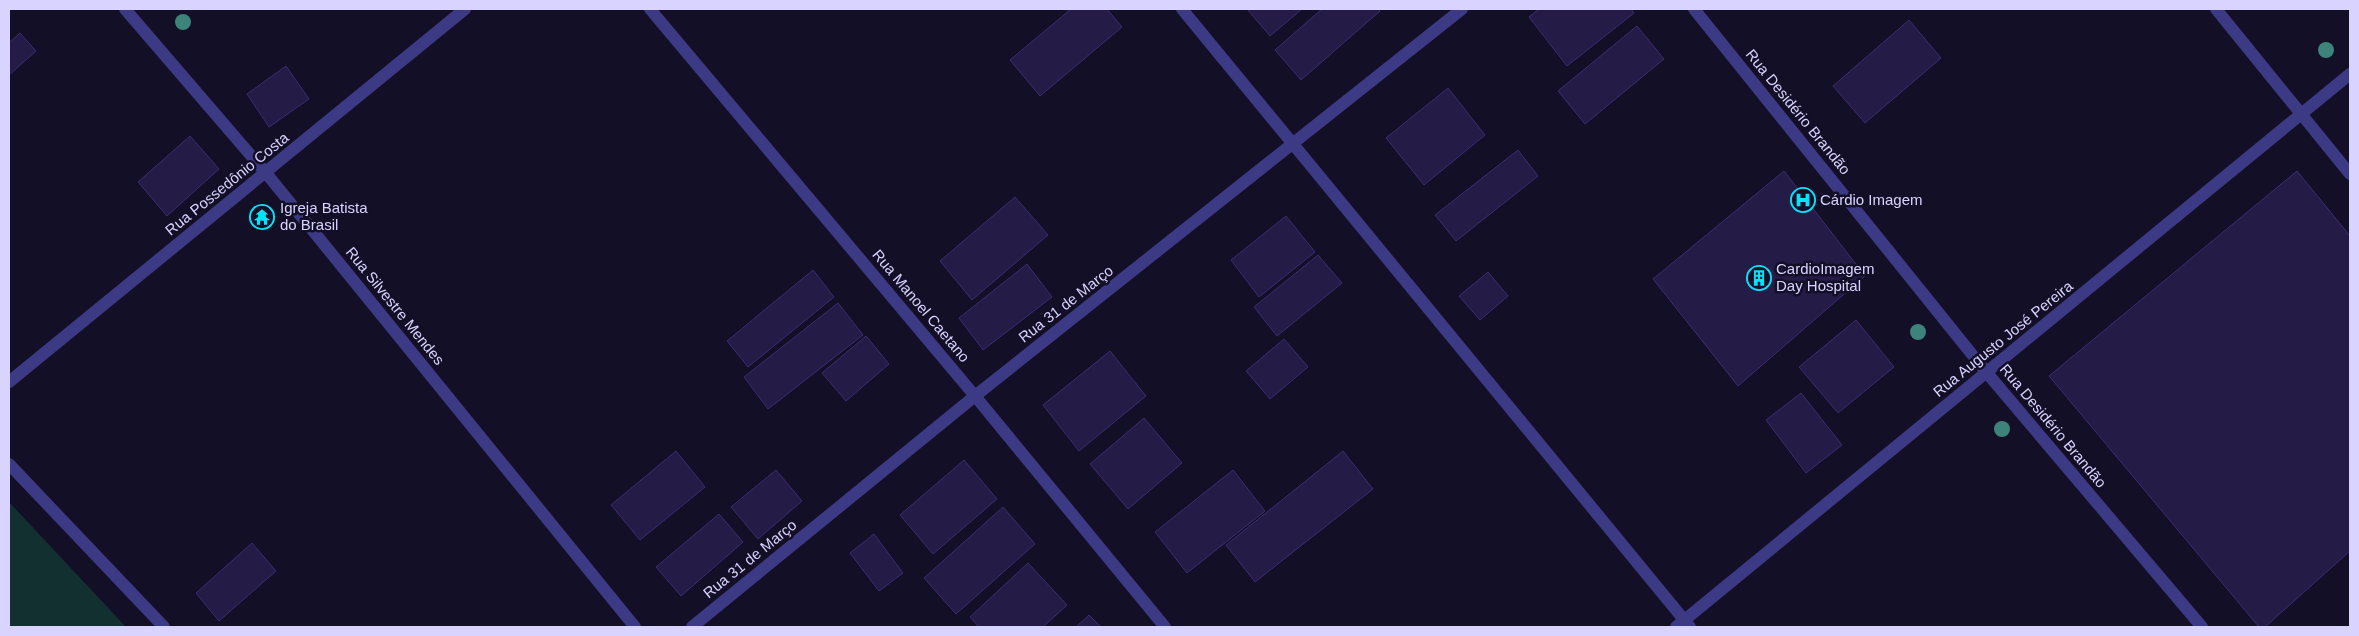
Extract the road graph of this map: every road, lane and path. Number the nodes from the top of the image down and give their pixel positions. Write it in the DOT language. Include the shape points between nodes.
graph roads {
  1 [pos="125,9"];
  2 [pos="465,9"];
  3 [pos="650,9"];
  4 [pos="1182,9"];
  5 [pos="1462,9"];
  6 [pos="1694,9"];
  7 [pos="2216,9"];
  8 [pos="2350,74"];
  9 [pos="2301,114"];
  10 [pos="1293,145"];
  11 [pos="266,173"];
  12 [pos="2350,174"];
  13 [pos="1987,373"];
  14 [pos="9,382"];
  15 [pos="975,396"];
  16 [pos="9,464"];
  17 [pos="1683,625"];
  18 [pos="164,627"];
  19 [pos="635,627"];
  20 [pos="692,627"];
  21 [pos="1165,627"];
  22 [pos="2202,627"];
  1 -- 11 [label="street, Rua Silvestre Mendes"];
  2 -- 11 [label="street, Rua Possedônio Costa"];
  3 -- 15 [label="street, Rua Manoel Caetano"];
  4 -- 10 [label="street"];
  5 -- 10 [label="street, Rua 31 de Março"];
  6 -- 13 [label="street, Rua Desidério Brandão"];
  7 -- 9 [label="street"];
  8 -- 9 [label="street, Rua Augusto José Pereira"];
  9 -- 12 [label="street"];
  9 -- 13 [label="street, Rua Augusto José Pereira"];
  10 -- 15 [label="street, Rua 31 de Março"];
  10 -- 17 [label="street"];
  11 -- 14 [label="street, Rua Possedônio Costa"];
  11 -- 19 [label="street, Rua Silvestre Mendes"];
  13 -- 17 [label="street, Rua Augusto José Pereira"];
  13 -- 22 [label="street, Rua Desidério Brandão"];
  15 -- 20 [label="street, Rua 31 de Março"];
  15 -- 21 [label="street, Rua Manoel Caetano"];
  16 -- 18 [label="street"];
}
